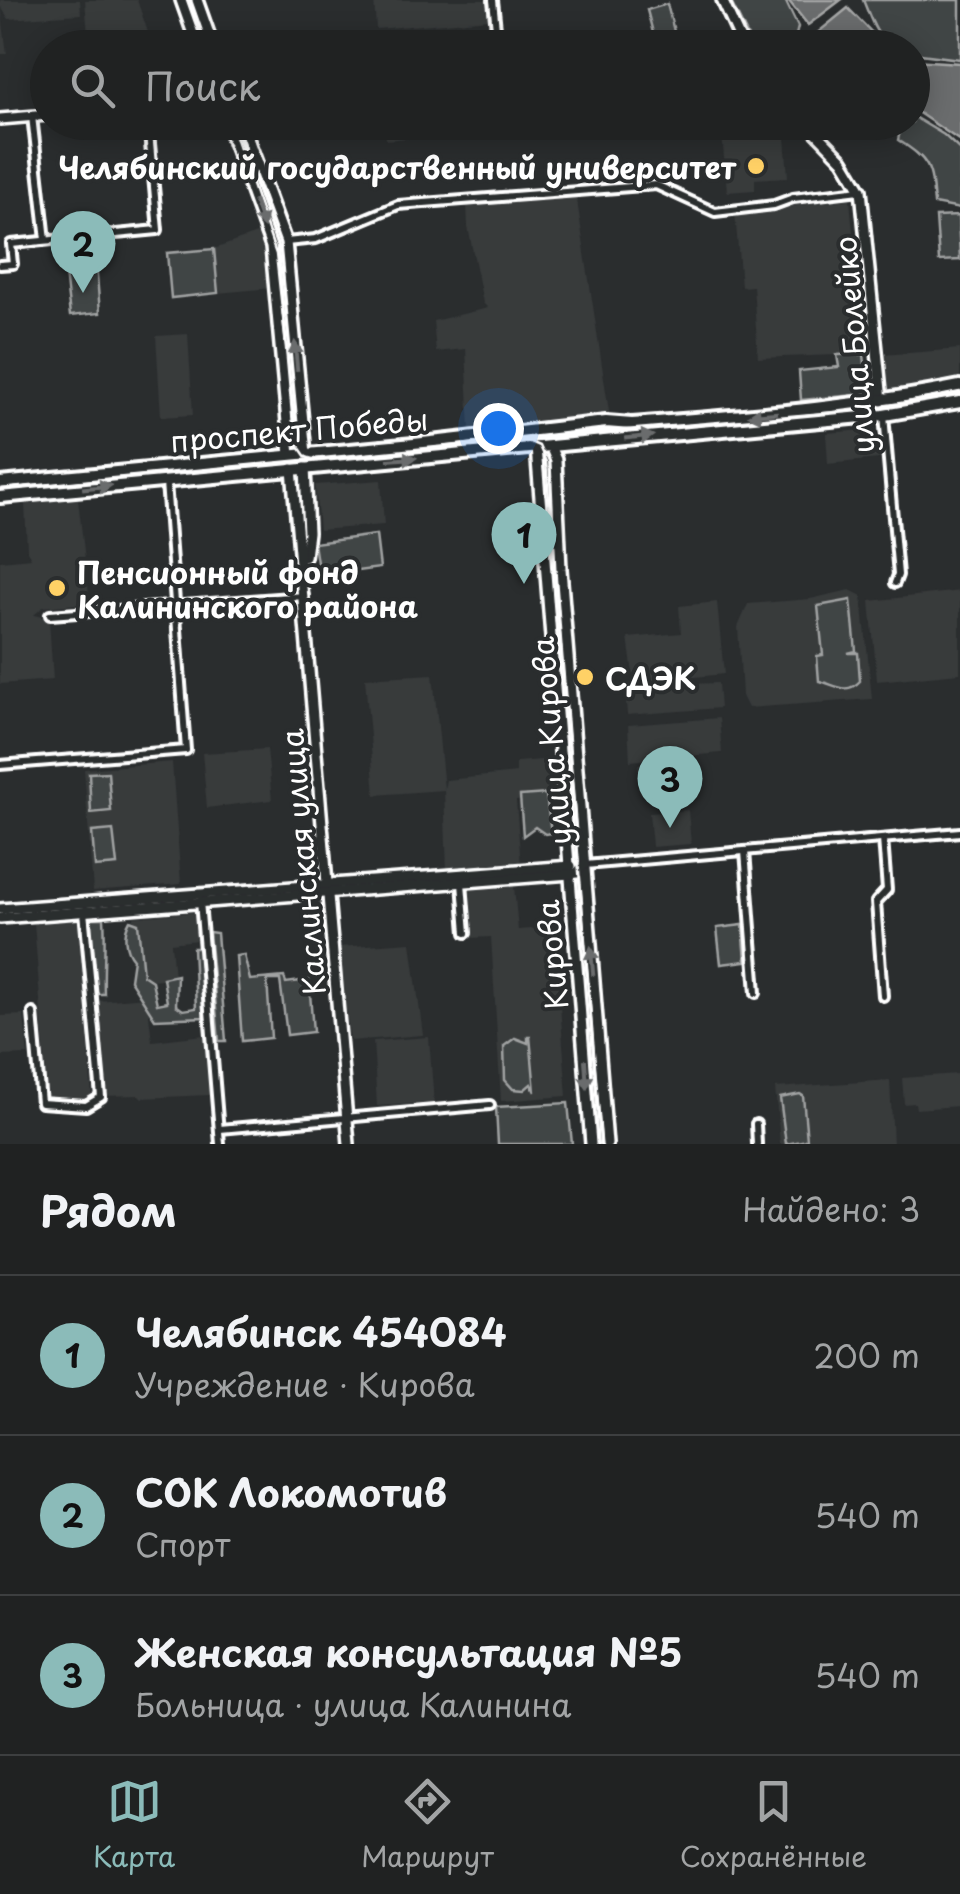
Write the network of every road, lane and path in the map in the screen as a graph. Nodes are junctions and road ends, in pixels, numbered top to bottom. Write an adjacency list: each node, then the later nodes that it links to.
1 (181, 0): 5 (main road)
2 (197, 0): 6 (main road)
3 (493, 0): 7 (street)
4 (722, 0): 8 (main road)
5 (192, 30)
6 (208, 30)
7 (496, 30)
8 (736, 30)
9 (30, 116): 10 (main road)
10 (0, 119)
11 (35, 140): 17 (street)
12 (150, 140): 17 (street)
13 (232, 140): 28 (main road, Каслинская улица, one-way to 28)
14 (249, 140): 18 (main road, Каслинская улица)
15 (823, 140): 16 (main road, улица Болейко)
16 (862, 190): 18 (street); 21 (main road, улица Болейко)
17 (46, 240): 19 (street)
18 (286, 242): 27 (main road, Каслинская улица, one-way to 18)
19 (0, 265)
20 (960, 386): 21 (main road, проспект Победы)
21 (882, 401): 23 (main road, улица Болейко); 24 (main road, проспект Победы, one-way to 24)
22 (960, 402): 23 (main road, проспект Победы)
23 (884, 415): 25 (main road, проспект Победы, one-way to 23); 35 (street, улица Болейко)
24 (542, 430): 25 (main road, улица Кирова); 26 (main road); 27 (main road, проспект Победы)
25 (550, 446): 26 (main road, проспект Победы); 43 (main road, улица Кирова)
26 (536, 447): 29 (main road, проспект Победы, one-way to 26); 44 (main road, Кирова)
27 (306, 454): 28 (main road, проспект Победы); 29 (main road, Каслинская улица)
28 (290, 455): 30 (main road, Каслинская улица); 32 (main road, проспект Победы)
29 (305, 468): 30 (main road, проспект Победы); 34 (main road, Каслинская улица)
30 (292, 469): 31 (main road, проспект Победы); 34 (main road, Каслинская улица)
31 (166, 481): 33 (main road, проспект Победы, one-way to 31); 37 (street)
32 (0, 483)
33 (0, 497)
34 (303, 575): 36 (main road, Каслинская улица)
35 (895, 583)
36 (304, 596): 37 (street); 46 (main road, Каслинская улица)
37 (174, 606): 38 (street); 39 (street)
38 (50, 615)
39 (0, 766)
40 (960, 832): 41 (street)
41 (883, 840): 42 (street); 53 (street)
42 (745, 851): 43 (street); 52 (street)
43 (584, 865): 44 (main road); 62 (main road, улица Кирова, one-way to 43)
44 (570, 870): 45 (main road); 46 (main road); 61 (main road, Кирова, one-way to 61)
45 (462, 883): 46 (main road); 51 (street)
46 (329, 888): 47 (main road); 56 (main road, Каслинская улица)
47 (200, 898): 48 (main road); 49 (main road); 58 (street)
48 (0, 908)
49 (84, 912): 50 (main road); 54 (street)
50 (0, 918)
51 (466, 933)
52 (756, 993)
53 (884, 996)
54 (33, 1013)
55 (490, 1105): 56 (street)
56 (347, 1118): 58 (street); 60 (main road, Каслинская улица)
57 (756, 1124): 63 (street)
58 (220, 1129): 59 (street)
59 (220, 1144)
60 (349, 1144)
61 (591, 1144)
62 (608, 1144)
63 (758, 1144)

